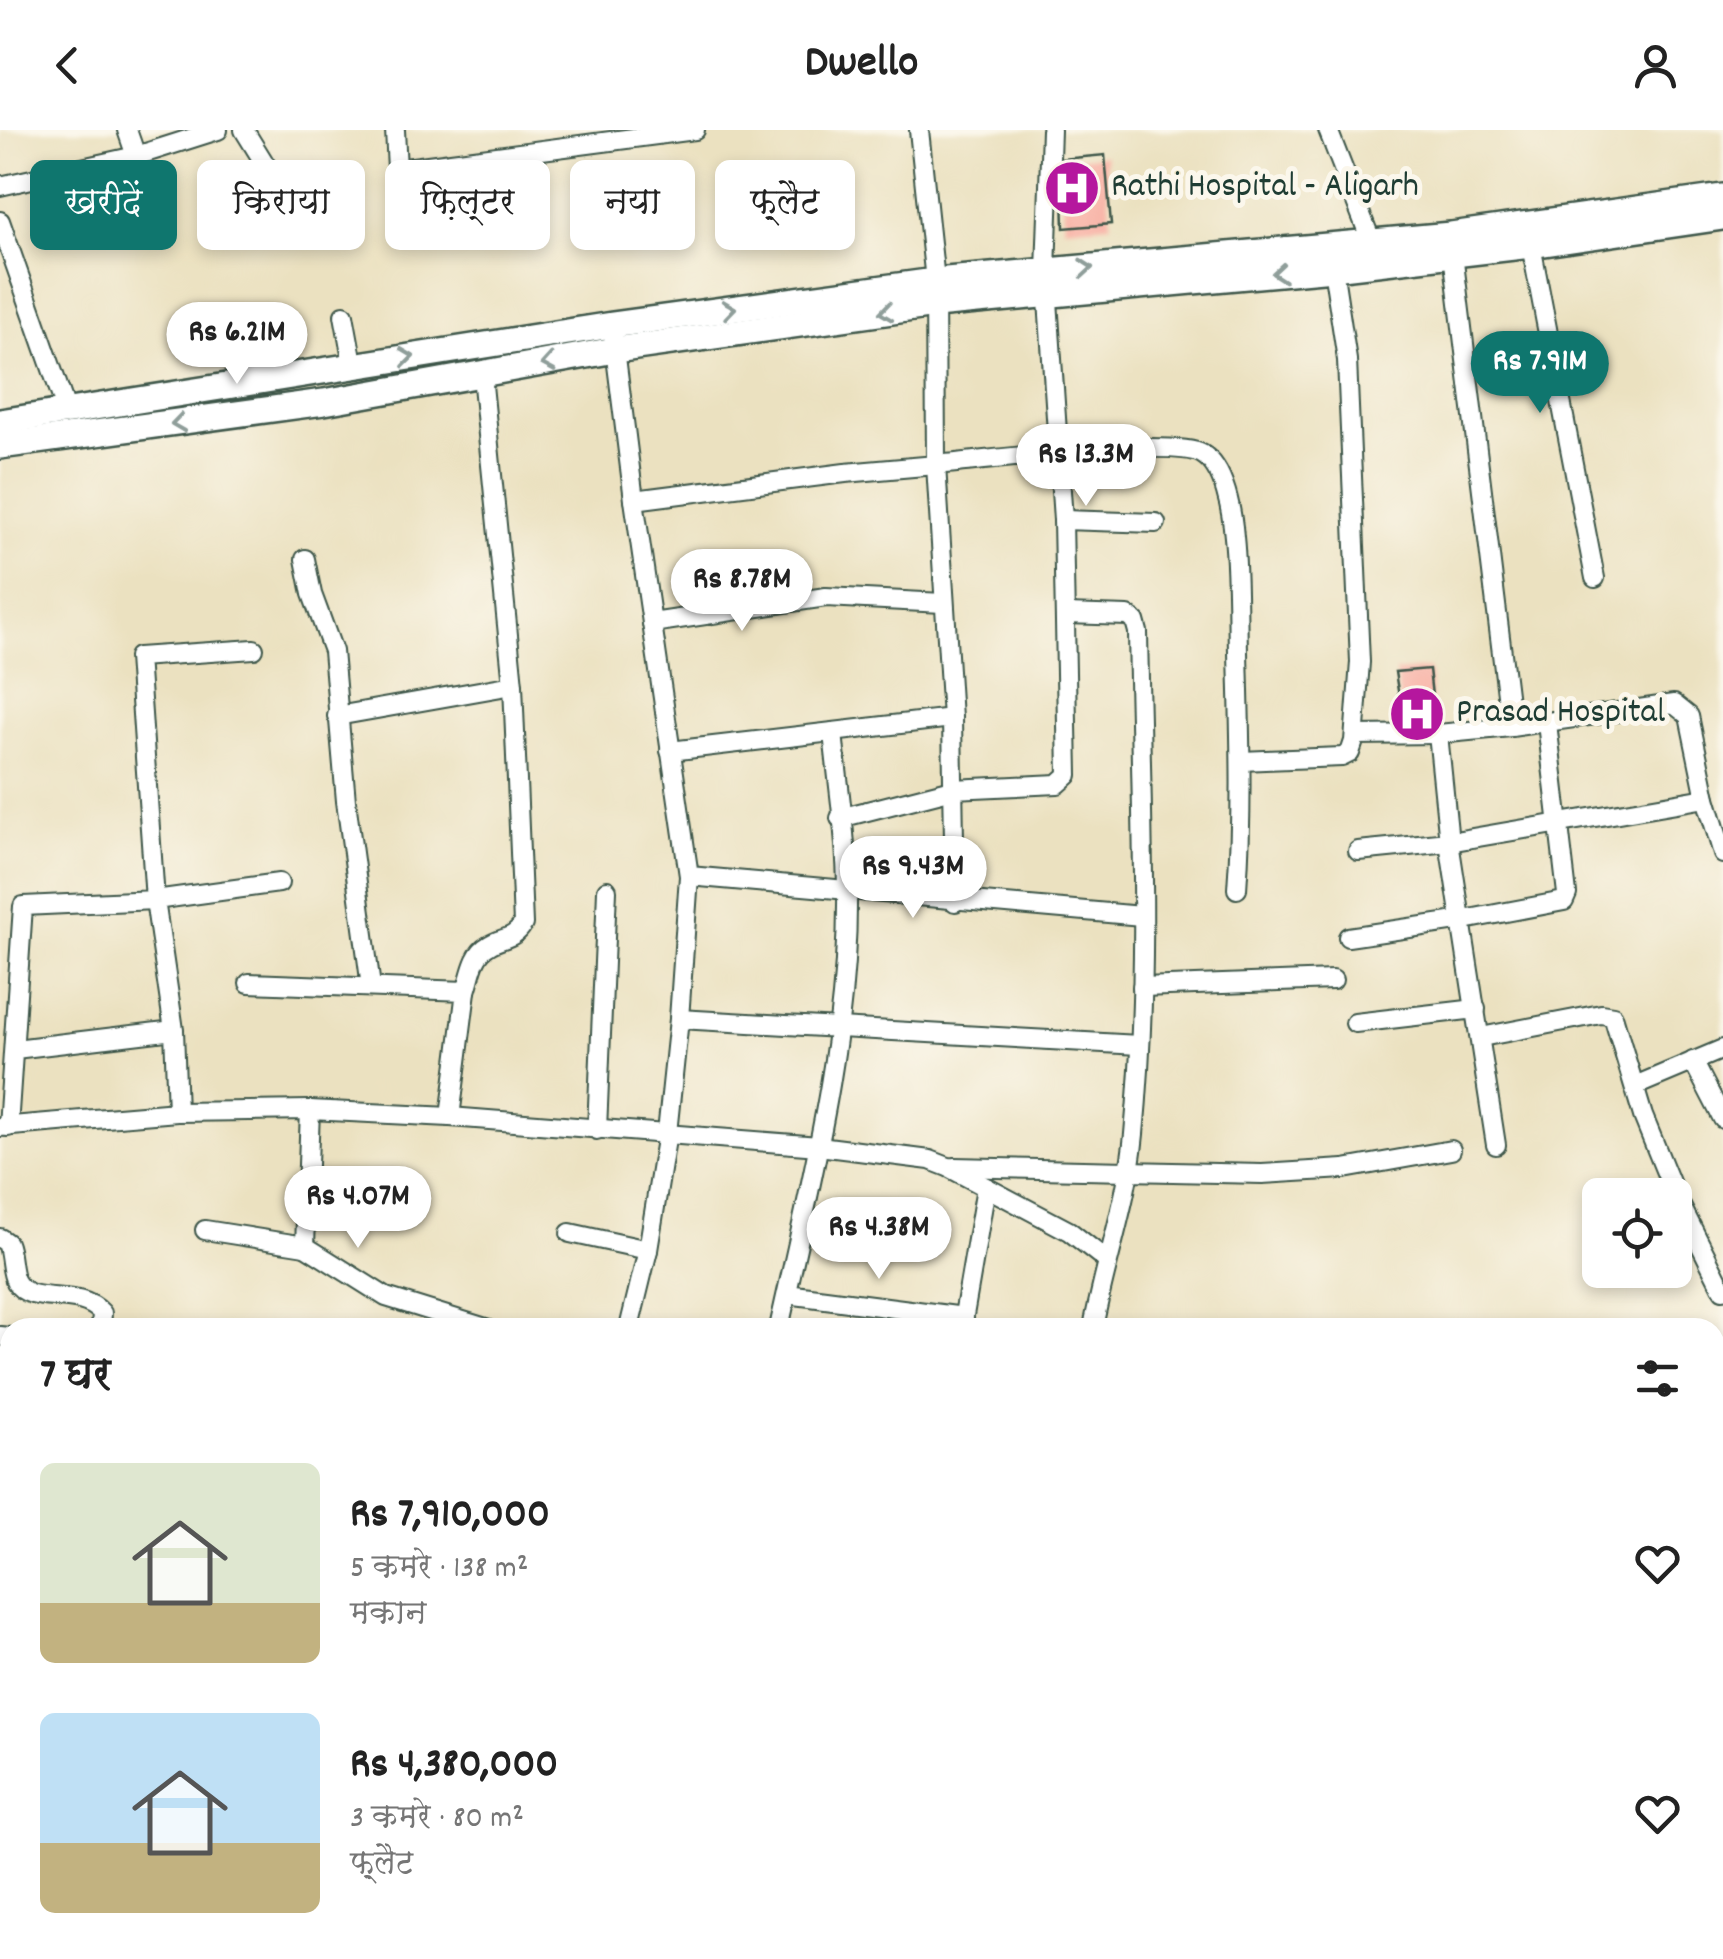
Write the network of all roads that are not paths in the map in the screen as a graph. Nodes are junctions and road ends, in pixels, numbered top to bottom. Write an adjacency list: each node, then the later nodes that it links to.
1 (127, 130): 9 (street)
2 (218, 130): 9 (street)
3 (244, 130): 10 (street)
4 (395, 130): 5 (street)
5 (694, 130)
6 (918, 130): 20 (street)
7 (1051, 130): 19 (street)
8 (1328, 130): 15 (street)
9 (136, 156): 11 (street)
10 (262, 160)
11 (0, 186)
12 (1723, 197): 15 (street)
13 (1723, 217): 16 (street)
14 (0, 220): 25 (street)
15 (1372, 243): 19 (street, one-way to 15)
16 (1530, 245): 17 (street); 34 (street)
17 (1452, 254): 18 (street); 43 (street)
18 (1333, 268): 19 (street, one-way to 19); 46 (street)
19 (1047, 283): 20 (street); 28 (street)
20 (935, 293): 22 (street); 29 (street)
21 (344, 315): 23 (street)
22 (614, 338): 23 (street, one-way to 22); 24 (street, one-way to 24); 30 (street)
23 (353, 364): 25 (street)
24 (482, 374): 27 (street, one-way to 27); 39 (street)
25 (67, 412): 26 (street)
26 (0, 422)
27 (0, 446)
28 (1059, 454): 29 (street); 31 (street); 48 (street)
29 (936, 465): 30 (street); 35 (street)
30 (634, 500): 37 (street)
31 (1063, 520): 32 (street); 36 (street)
32 (1156, 524)
33 (305, 559): 40 (street)
34 (1595, 578)
35 (943, 603): 37 (street); 41 (street)
36 (1066, 614): 49 (street); 63 (street)
37 (652, 623): 47 (street)
38 (254, 649): 61 (street)
39 (513, 686): 40 (street); 70 (street)
40 (337, 716): 68 (street)
41 (952, 718): 44 (street); 49 (street)
42 (1547, 722): 43 (street); 50 (street); 52 (street)
43 (1511, 727): 45 (street)
44 (833, 732): 47 (street); 51 (street)
45 (1438, 734): 46 (street); 53 (street)
46 (1355, 736): 48 (street)
47 (670, 751): 56 (street)
48 (1241, 761): 58 (street)
49 (953, 789): 51 (street); 62 (street)
50 (1706, 798): 52 (street); 55 (street)
51 (840, 818): 60 (street)
52 (1560, 823): 53 (street); 64 (street)
53 (1449, 842): 54 (street); 64 (street)
54 (1358, 851)
55 (1723, 854)
56 (689, 876): 60 (street); 72 (street)
57 (279, 882): 61 (street)
58 (1236, 889)
59 (607, 890): 87 (street)
60 (847, 891): 62 (street); 74 (street)
61 (156, 900): 75 (street); 78 (street)
62 (955, 902): 63 (street)
63 (1142, 916): 69 (street)
64 (1464, 920): 65 (street); 71 (street)
65 (1348, 937)
66 (1333, 980): 69 (street)
67 (248, 982): 68 (street)
68 (371, 987): 70 (street)
69 (1142, 987): 77 (street)
70 (466, 991): 84 (street)
71 (1476, 1009): 73 (street); 76 (street)
72 (679, 1020): 74 (street); 88 (street)
73 (1355, 1024)
74 (838, 1029): 77 (street); 90 (street)
75 (174, 1030): 78 (street); 83 (street)
76 (1481, 1037): 81 (street); 89 (street)
77 (1139, 1045): 93 (street)
78 (15, 1049): 86 (street)
79 (1723, 1049): 80 (street)
80 (1693, 1062): 81 (street); 85 (street)
81 (1635, 1086): 101 (street)
82 (310, 1110): 83 (street); 84 (street); 98 (street)
83 (177, 1112): 86 (street)
84 (450, 1117): 87 (street)
85 (1723, 1118)
86 (4, 1127)
87 (597, 1130): 88 (street)
88 (667, 1133): 90 (street); 99 (street)
89 (1496, 1145)
90 (819, 1146): 92 (street); 102 (street)
91 (1451, 1150): 93 (street)
92 (948, 1167): 93 (street); 94 (street)
93 (1130, 1172): 100 (street)
94 (986, 1187): 100 (street); 108 (street)
95 (205, 1230): 98 (street)
96 (570, 1233): 99 (street)
97 (0, 1238): 103 (street)
98 (305, 1246): 104 (street)
99 (648, 1250): 105 (street)
100 (1106, 1260): 109 (street)
101 (1723, 1290)
102 (788, 1294): 106 (street); 107 (street)
103 (102, 1318)
104 (454, 1318)
105 (631, 1318)
106 (782, 1318)
107 (938, 1318)
108 (964, 1318)
109 (1095, 1318)

